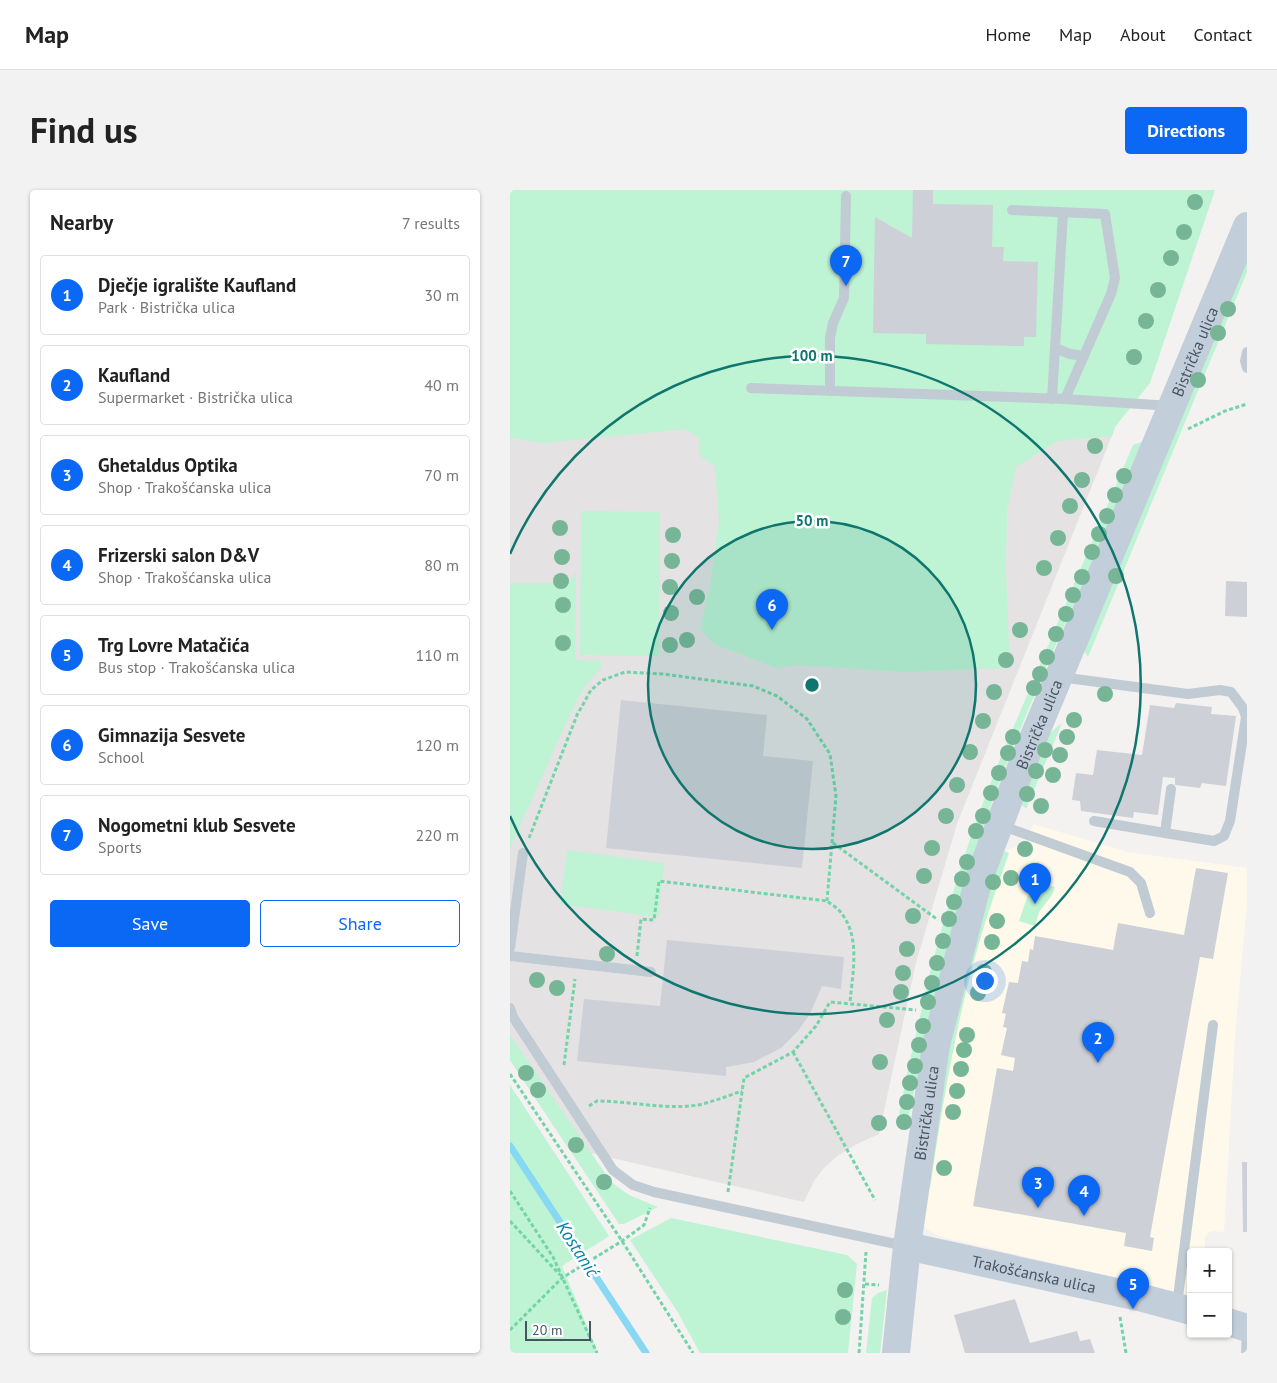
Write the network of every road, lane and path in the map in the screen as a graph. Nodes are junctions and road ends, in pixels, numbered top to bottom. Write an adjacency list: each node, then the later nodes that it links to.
1 (846, 196): 10 (lane)
2 (1012, 210): 3 (lane)
3 (1063, 213): 5 (lane); 7 (lane)
4 (1247, 226): 14 (main road, Bistrička ulica)
5 (1055, 348): 7 (lane); 11 (lane)
6 (1247, 352): 8 (lane)
7 (1084, 356): 12 (lane)
8 (1247, 368)
9 (751, 388): 10 (lane)
10 (830, 391): 11 (lane)
11 (1052, 399): 12 (lane)
12 (1065, 399): 14 (lane)
13 (1247, 404): 15 (path)
14 (1172, 406): 16 (main road, Bistrička ulica)
15 (1186, 430)
16 (1059, 677): 19 (main road, Bistrička ulica); 20 (lane)
17 (1171, 789): 20 (lane)
18 (1094, 822): 20 (lane)
19 (1000, 826): 24 (lane); 46 (main road, Bistrička ulica)
20 (1165, 833)
21 (833, 843): 22 (path); 23 (path); 25 (path)
22 (523, 853): 26 (lane)
23 (828, 901): 29 (path); 31 (path)
24 (1150, 913)
25 (938, 920)
26 (510, 948)
27 (510, 956): 28 (lane)
28 (577, 964): 29 (lane); 36 (path)
29 (635, 971): 30 (lane)
30 (651, 972)
31 (850, 1004): 33 (path); 35 (path)
32 (510, 1008): 41 (lane)
33 (916, 1010)
34 (1213, 1025): 49 (lane)
35 (793, 1052): 38 (path); 43 (path)
36 (564, 1067)
37 (510, 1074): 45 (path)
38 (742, 1091): 39 (path); 42 (path)
39 (589, 1106)
40 (510, 1191): 48 (path)
41 (654, 1192): 45 (path); 46 (lane)
42 (728, 1192)
43 (875, 1200)
44 (510, 1221): 48 (path)
45 (622, 1241): 48 (path); 55 (path)
46 (907, 1246): 49 (main road, Trakošćanska ulica); 57 (main road, Bistrička ulica)
47 (866, 1252): 56 (path)
48 (562, 1278): 53 (path); 54 (path)
49 (1184, 1308)
50 (1118, 1310): 58 (path)
51 (1232, 1323): 52 (main road)
52 (1247, 1329): 59 (lane)
53 (510, 1330)
54 (597, 1353)
55 (693, 1353)
56 (859, 1353)
57 (896, 1353)
58 (1126, 1353)
59 (1246, 1353)

